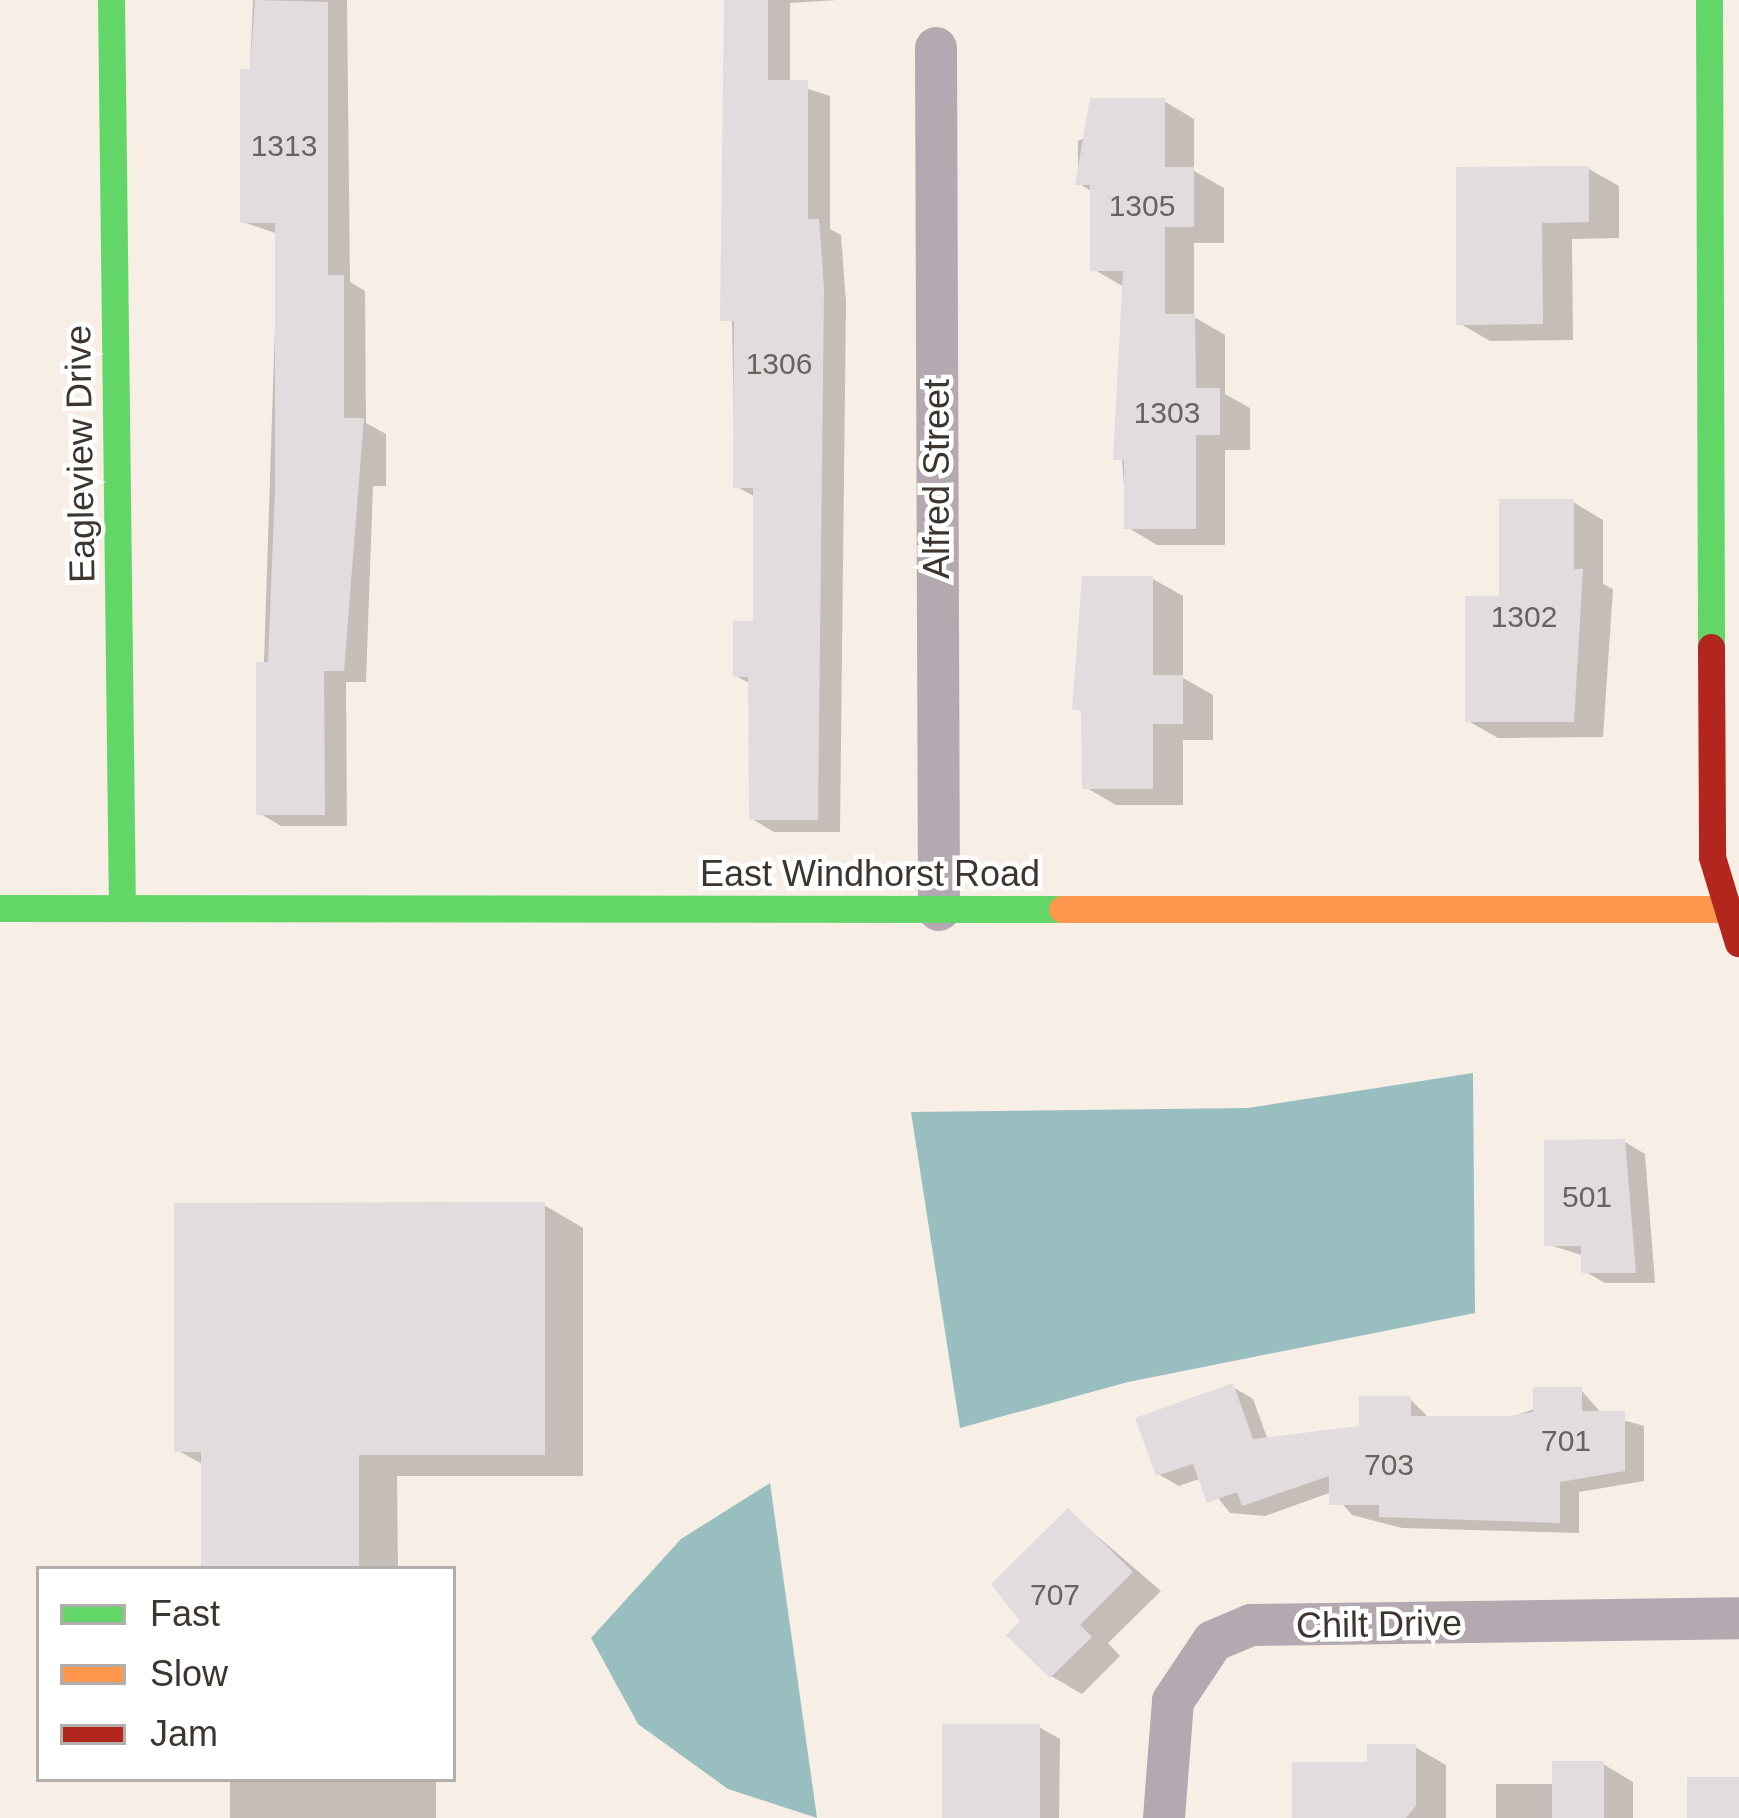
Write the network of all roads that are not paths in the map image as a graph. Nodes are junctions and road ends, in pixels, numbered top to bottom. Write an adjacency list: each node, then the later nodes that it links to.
1 (111, 0): 5 (street, Eagleview Drive)
2 (1709, 0): 7 (street)
3 (936, 48): 6 (street, Alfred Street)
4 (0, 908): 5 (street, East Windhorst Road)
5 (122, 908): 6 (street, East Windhorst Road)
6 (939, 910): 7 (street, East Windhorst Road)
7 (1737, 910): 8 (street)
8 (1739, 950)
9 (1739, 1618): 10 (street, Chilt Drive)
10 (1164, 1818)

